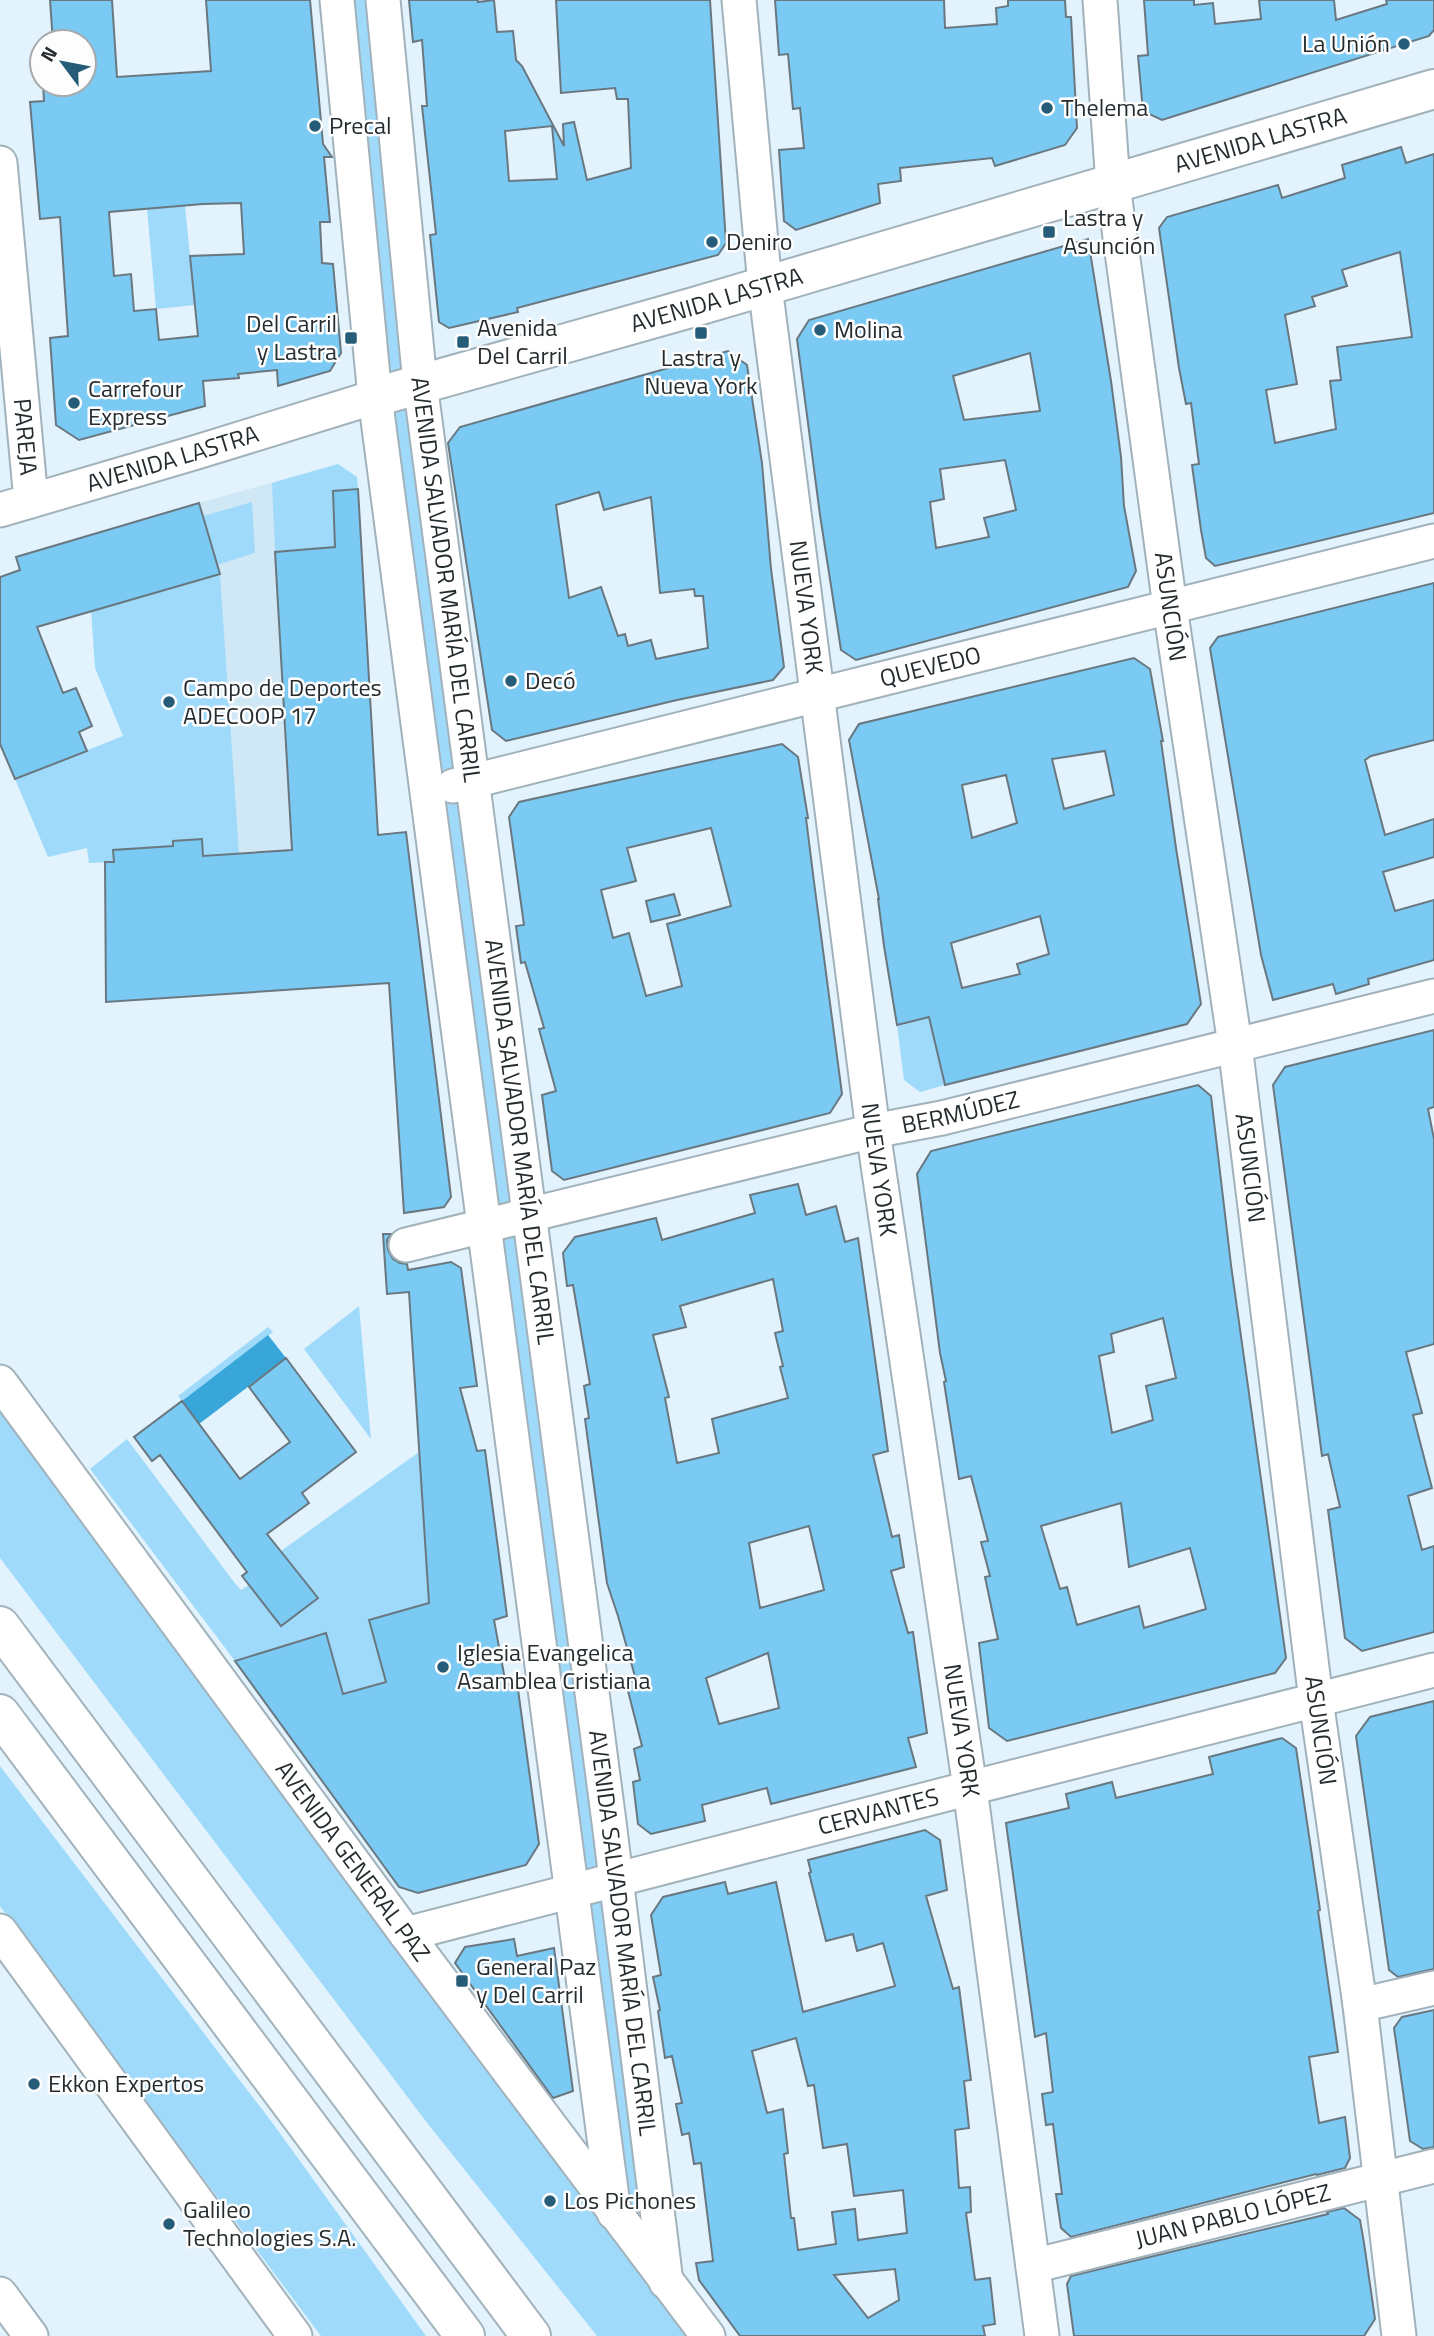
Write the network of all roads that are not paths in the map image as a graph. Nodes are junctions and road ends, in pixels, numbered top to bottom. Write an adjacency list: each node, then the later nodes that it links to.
1 (337, 0): 10 (street, AVENIDA SALVADOR MARÍA DEL CARRIL)
2 (383, 0): 9 (street, AVENIDA SALVADOR MARÍA DEL CARRIL)
3 (739, 0): 8 (street, NUEVA YORK)
4 (1100, 0): 7 (street, ASUNCIÓN)
5 (1434, 89): 7 (main road, AVENIDA LASTRA)
6 (0, 163): 11 (street, PAREJA)
7 (1113, 185): 8 (main road, AVENIDA LASTRA); 13 (street, ASUNCIÓN)
8 (765, 286): 9 (main road, AVENIDA LASTRA); 14 (street, NUEVA YORK)
9 (421, 383): 10 (main road, AVENIDA LASTRA); 15 (street, AVENIDA SALVADOR MARÍA DEL CARRIL)
10 (375, 397): 11 (street, AVENIDA LASTRA); 16 (street, AVENIDA SALVADOR MARÍA DEL CARRIL)
11 (16, 506)
12 (1434, 541): 13 (street, QUEVEDO)
13 (1170, 607): 14 (street, QUEVEDO); 18 (street, ASUNCIÓN)
14 (819, 695): 15 (street, QUEVEDO); 19 (street, NUEVA YORK)
15 (473, 781): 16 (street, QUEVEDO); 20 (street, AVENIDA SALVADOR MARÍA DEL CARRIL)
16 (427, 792): 21 (street, AVENIDA SALVADOR MARÍA DEL CARRIL)
17 (1434, 996): 18 (street, BERMÚDEZ)
18 (1235, 1045): 19 (street, BERMÚDEZ); 26 (street, ASUNCIÓN)
19 (873, 1131): 20 (street, BERMÚDEZ); 28 (street, NUEVA YORK)
20 (530, 1217): 21 (street, BERMÚDEZ); 29 (street, AVENIDA SALVADOR MARÍA DEL CARRIL)
21 (484, 1227): 22 (street, BERMÚDEZ); 30 (street, AVENIDA SALVADOR MARÍA DEL CARRIL)
22 (406, 1245)
23 (0, 1382): 32 (street, AVENIDA GENERAL PAZ)
24 (0, 1626): 39 (main road)
25 (1434, 1670): 26 (street, CERVANTES)
26 (1316, 1700): 28 (street, CERVANTES); 34 (street, ASUNCIÓN)
27 (0, 1714): 42 (main road)
28 (970, 1788): 29 (street, CERVANTES); 38 (street, NUEVA YORK)
29 (617, 1879): 30 (street, CERVANTES); 40 (street, AVENIDA SALVADOR MARÍA DEL CARRIL)
30 (572, 1891): 32 (street, CERVANTES); 37 (street, AVENIDA SALVADOR MARÍA DEL CARRIL)
31 (0, 1931): 44 (street)
32 (406, 1934): 37 (street, AVENIDA GENERAL PAZ)
33 (1434, 1988): 34 (street)
34 (1360, 2005): 36 (street, ASUNCIÓN)
35 (1434, 2166): 36 (street, JUAN PABLO LÓPEZ)
36 (1381, 2179): 38 (street, JUAN PABLO LÓPEZ); 49 (street, ASUNCIÓN)
37 (614, 2213): 40 (street, AVENIDA GENERAL PAZ)
38 (1033, 2266): 48 (street, NUEVA YORK)
39 (485, 2274): 45 (main road); 46 (main road)
40 (666, 2282): 47 (street, AVENIDA GENERAL PAZ)
41 (0, 2294): 43 (street)
42 (456, 2327)
43 (31, 2336)
44 (295, 2336)
45 (531, 2336)
46 (544, 2336)
47 (708, 2336)
48 (1042, 2336)
49 (1399, 2336)

